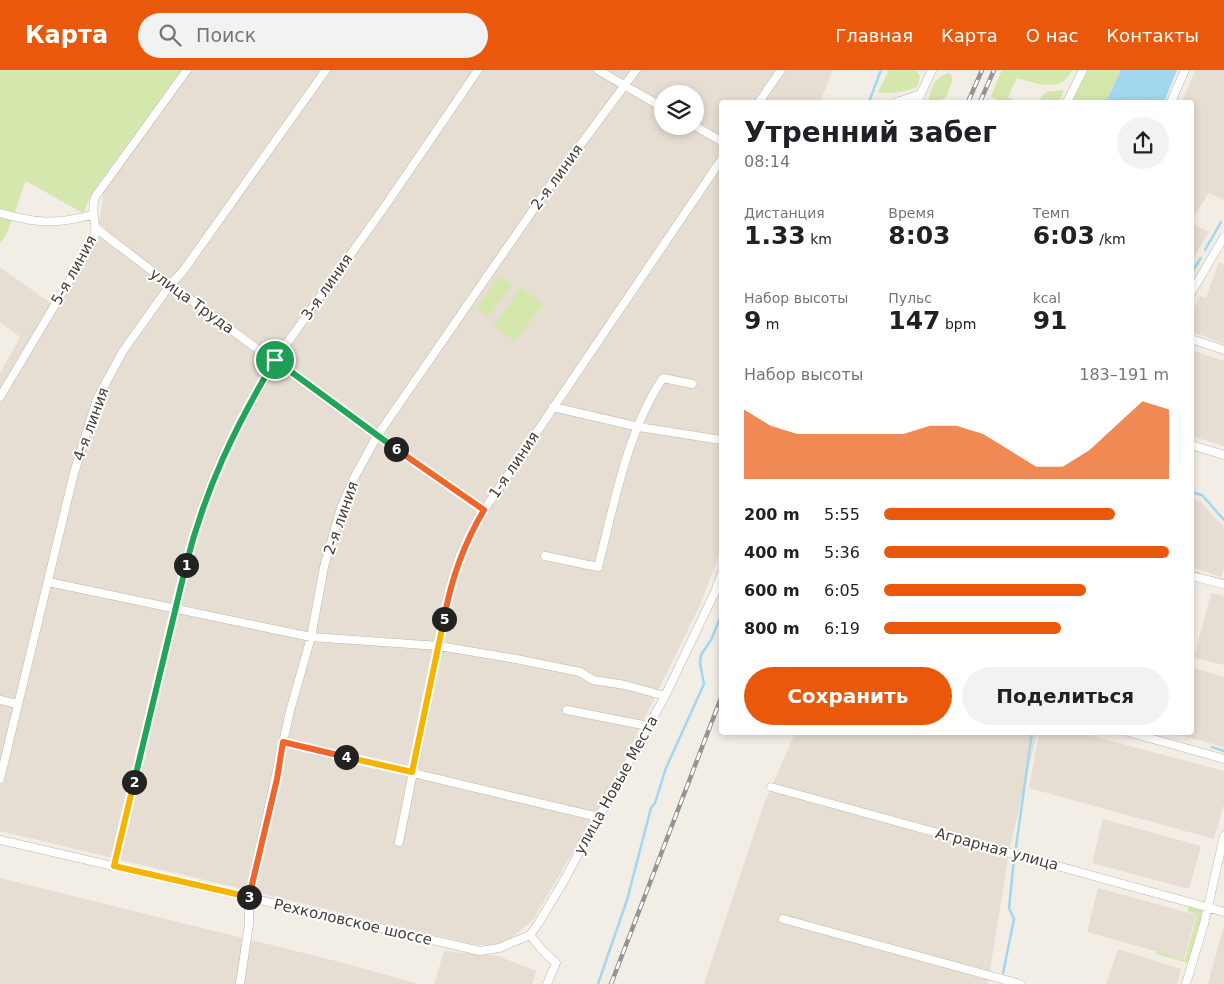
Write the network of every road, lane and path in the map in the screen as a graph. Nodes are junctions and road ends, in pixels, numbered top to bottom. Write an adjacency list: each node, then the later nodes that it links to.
1 (187, 70): 22 (street, 5-я линия)
2 (326, 70): 26 (street, 4-я линия)
3 (478, 70): 30 (street, 3-я линия)
4 (598, 70): 10 (street)
5 (636, 70): 10 (street, 2-я линия)
6 (781, 70): 12 (street)
7 (932, 70): 11 (street)
8 (1083, 70): 15 (street)
9 (1184, 70): 16 (street)
10 (624, 85): 17 (street); 35 (street, 2-я линия)
11 (921, 94): 13 (street); 14 (street)
12 (761, 100)
13 (903, 100)
14 (918, 100)
15 (1068, 100)
16 (1173, 100)
17 (654, 102)
18 (704, 131): 19 (street)
19 (719, 140)
20 (719, 163): 33 (street, 1-я линия)
21 (0, 213): 22 (street)
22 (92, 215): 23 (street, 5-я линия)
23 (97, 229): 26 (street, улица Труда); 32 (street, 5-я линия)
24 (1224, 237): 25 (street)
25 (1220, 251): 27 (street)
26 (170, 285): 30 (street, улица Труда); 43 (street, 4-я линия)
27 (1194, 288)
28 (1194, 340): 29 (street)
29 (1224, 350)
30 (275, 360): 35 (street, улица Труда); 45 (street, 3-я линия)
31 (692, 384): 34 (street)
32 (0, 398)
33 (553, 407): 34 (street); 39 (street, 1-я линия)
34 (638, 427): 36 (street); 40 (street)
35 (377, 436): 39 (street, улица Труда); 46 (street, 2-я линия)
36 (719, 440)
37 (1194, 446): 38 (street)
38 (1224, 455)
39 (484, 510): 47 (street, 1-я линия)
40 (545, 556)
41 (1194, 577): 44 (street)
42 (719, 581): 48 (street, улица Новые Места)
43 (48, 582): 45 (street); 50 (street, 4-я линия)
44 (1224, 584)
45 (175, 610): 46 (street); 63 (street, 3-я линия)
46 (311, 637): 47 (street); 54 (street, 2-я линия)
47 (439, 646): 48 (street); 56 (street, 1-я линия)
48 (666, 696): 52 (street, улица Новые Места)
49 (0, 700): 50 (street)
50 (17, 704): 57 (street, 4-я линия)
51 (567, 710): 52 (street)
52 (648, 726): 59 (street, улица Новые Места)
53 (1139, 735): 55 (street)
54 (283, 742): 56 (street); 64 (street, 2-я линия)
55 (1224, 758)
56 (412, 772): 59 (street); 62 (street, 1-я линия)
57 (0, 779)
58 (771, 787): 65 (street, Аграрная улица)
59 (598, 817): 68 (street, улица Новые Места)
60 (1224, 836): 65 (street)
61 (0, 840): 63 (street, Рехколовское шоссе)
62 (399, 842)
63 (114, 866): 64 (street, Рехколовское шоссе)
64 (249, 897): 68 (street, Рехколовское шоссе); 69 (street, 2-я линия)
65 (1208, 907): 66 (street, Аграрная улица); 72 (street)
66 (1224, 912)
67 (783, 919): 71 (street)
68 (530, 935): 70 (street)
69 (240, 984)
70 (547, 984)
71 (1020, 984)
72 (1186, 984)

